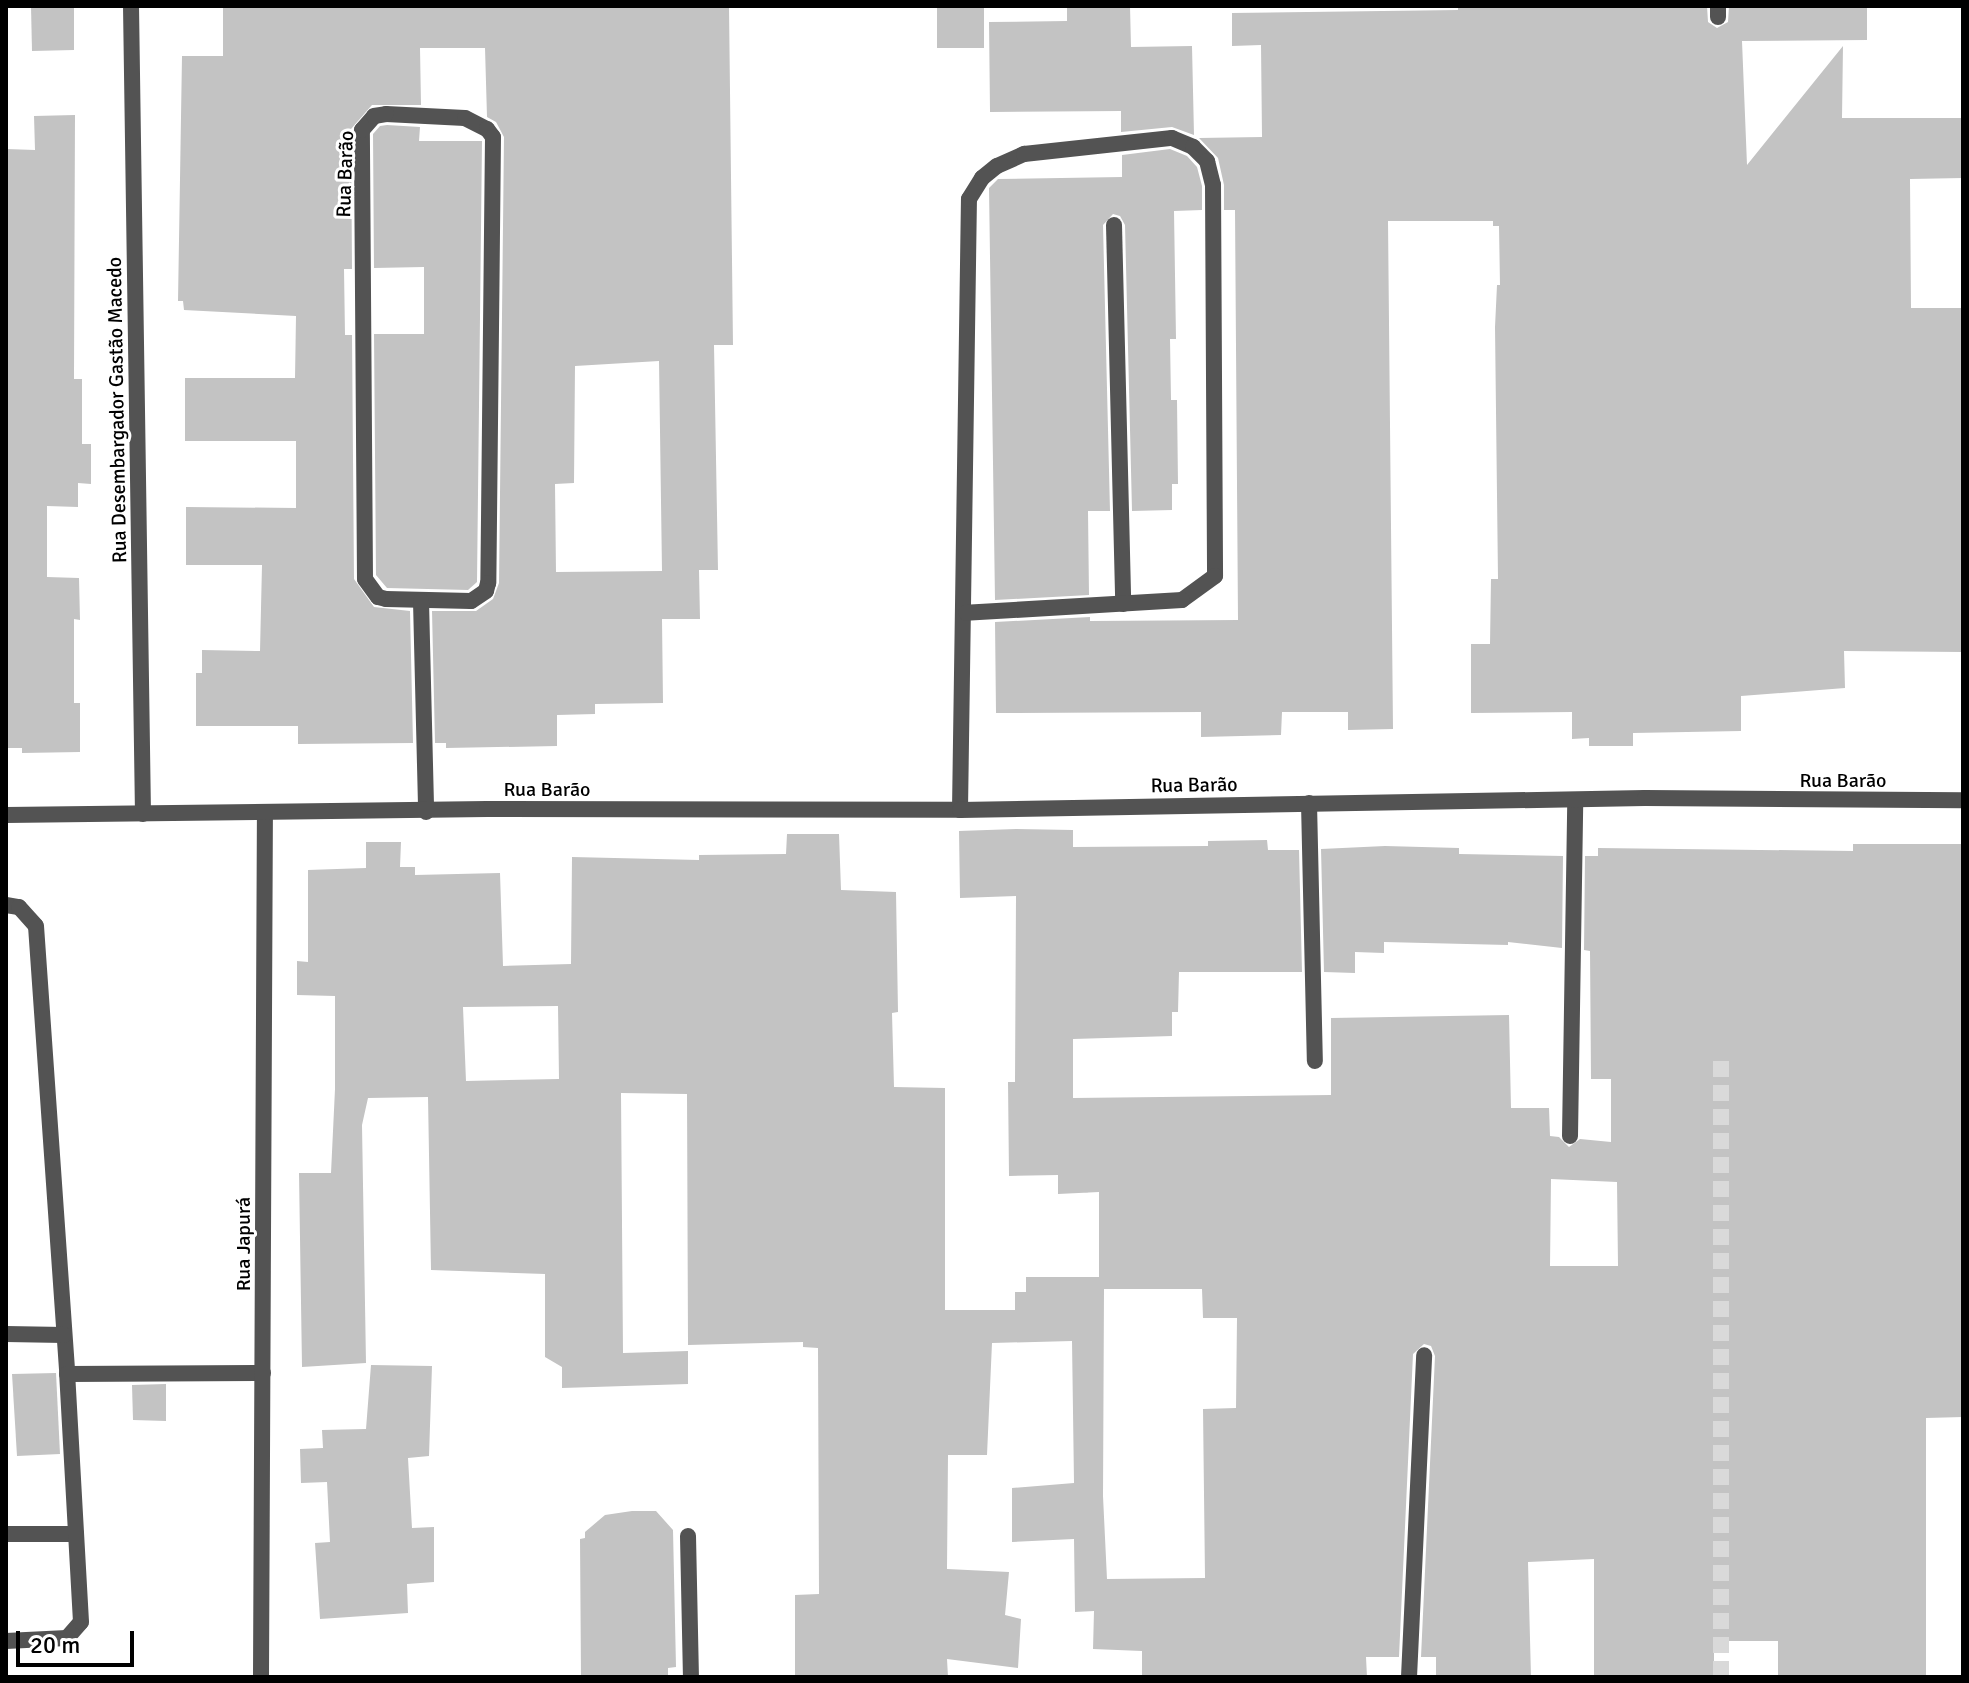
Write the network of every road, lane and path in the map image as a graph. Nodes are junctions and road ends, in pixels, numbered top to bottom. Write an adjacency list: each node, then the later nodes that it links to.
1 (131, 6): 12 (street, Rua Desembargador Gastão Macedo)
2 (1114, 225): 4 (street)
3 (421, 601): 3 (street, Rua Barão); 11 (street)
4 (1123, 604): 5 (street); 5 (street)
5 (966, 613): 9 (street)
6 (1575, 800): 7 (street, Rua Barão); 8 (street, Rua Barão); 16 (street)
7 (1963, 800)
8 (1309, 803): 9 (street, Rua Barão); 15 (street)
9 (960, 810): 11 (street, Rua Barão)
10 (265, 812): 11 (street, Rua Barão); 12 (street, Rua Barão); 20 (street, Rua Japurá)
11 (426, 812)
12 (143, 814): 13 (street, Rua Barão)
13 (6, 815)
14 (6, 905): 18 (street)
15 (1315, 1061)
16 (1570, 1136)
17 (6, 1334): 18 (street)
18 (64, 1335): 21 (street)
19 (1424, 1355): 28 (street)
20 (263, 1373): 21 (street); 26 (street, Rua Japurá)
21 (67, 1374): 23 (street)
22 (6, 1534): 23 (street)
23 (76, 1534): 25 (street)
24 (688, 1536): 27 (street)
25 (6, 1641)
26 (261, 1677)
27 (691, 1677)
28 (1409, 1677)

